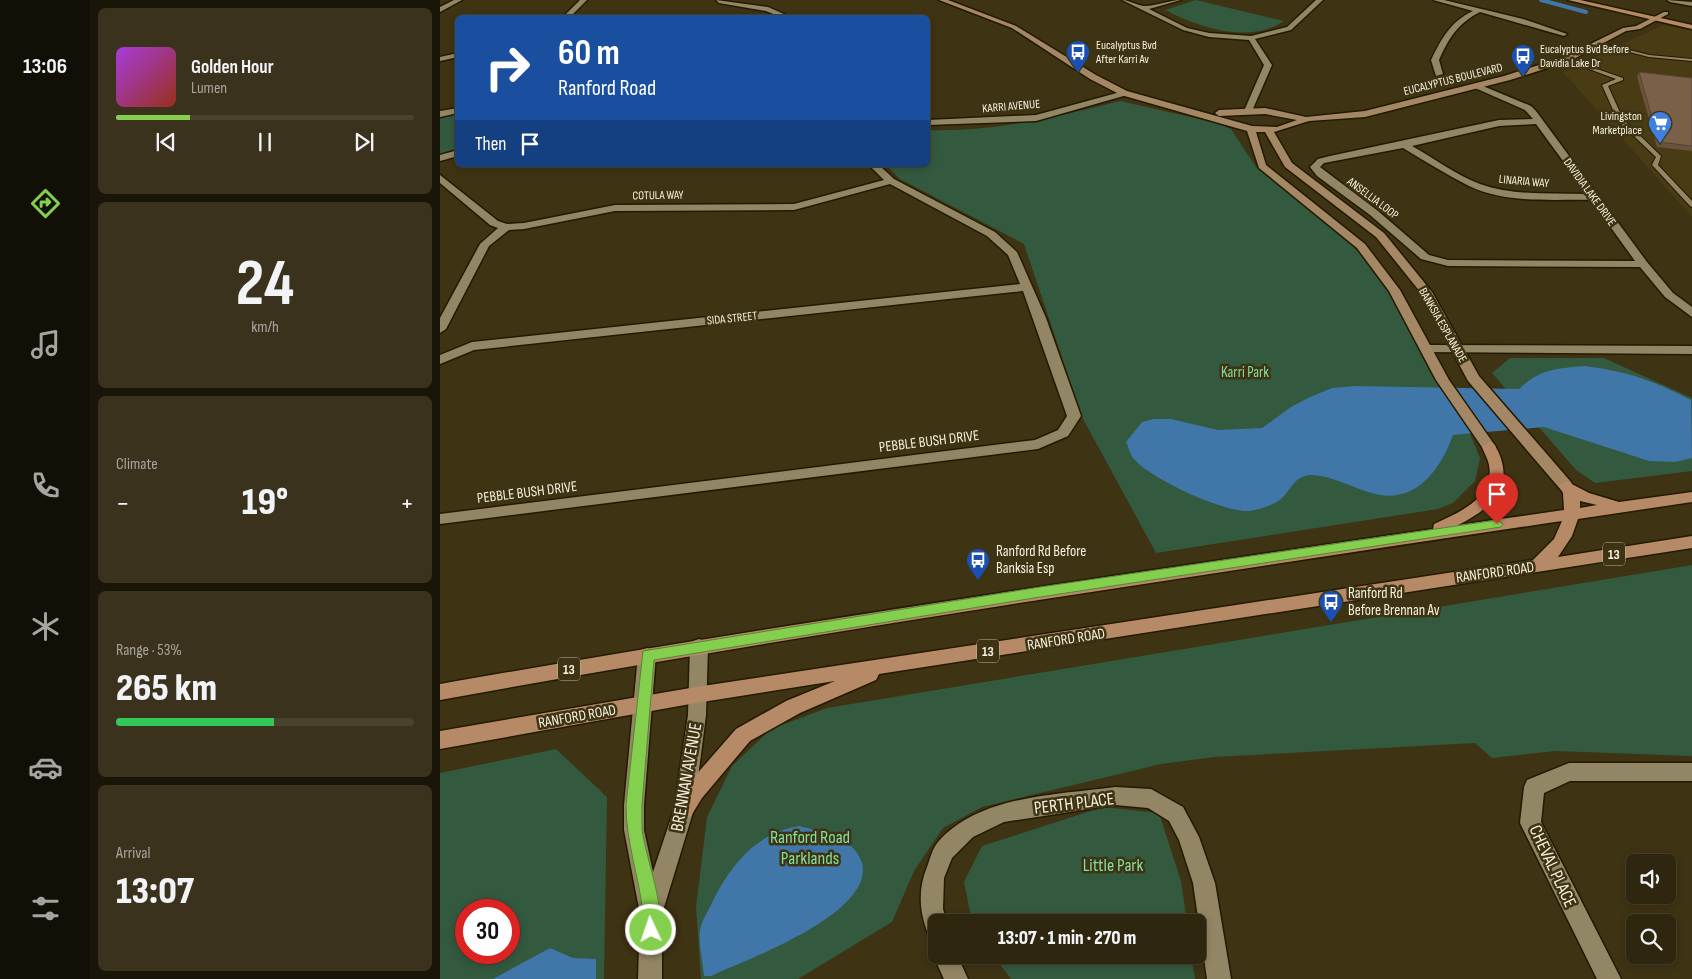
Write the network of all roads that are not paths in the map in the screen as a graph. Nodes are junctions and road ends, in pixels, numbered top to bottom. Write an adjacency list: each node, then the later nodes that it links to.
1 (460, 0): 14 (street)
2 (584, 0): 18 (street)
3 (942, 0): 41 (street, EUCALYPTUS BOULEVARD)
4 (1125, 0): 13 (street)
5 (1178, 0): 13 (street)
6 (1320, 0): 27 (street)
7 (1436, 0): 15 (street)
8 (1571, 0): 21 (main road)
9 (1606, 0): 16 (main road)
10 (1670, 0): 12 (street)
11 (720, 1): 19 (street)
12 (1692, 4)
13 (1145, 8): 27 (street)
14 (440, 10)
15 (1480, 10): 26 (street); 38 (street)
16 (1655, 10): 17 (main road); 21 (street, EUCALYPTUS BOULEVARD)
17 (1666, 13): 20 (main road); 22 (street, EUCALYPTUS BOULEVARD)
18 (568, 15)
19 (783, 15)
20 (1676, 15)
21 (1643, 16): 22 (main road); 25 (street, EUCALYPTUS BOULEVARD)
22 (1654, 18): 23 (street, EUCALYPTUS BOULEVARD); 24 (main road)
23 (1644, 25): 24 (main road); 25 (street, EUCALYPTUS BOULEVARD)
24 (1692, 27)
25 (1625, 29): 28 (street, EUCALYPTUS BOULEVARD)
26 (1564, 34)
27 (1251, 38): 40 (street)
28 (1600, 43): 30 (lane); 32 (street, EUCALYPTUS BOULEVARD)
29 (1648, 51): 30 (lane)
30 (1641, 54): 34 (lane)
31 (455, 56): 33 (street)
32 (1567, 58): 37 (lane); 39 (street, EUCALYPTUS BOULEVARD)
33 (440, 59)
34 (1690, 60): 36 (lane)
35 (1605, 68): 37 (lane)
36 (1691, 69)
37 (1598, 70): 62 (lane)
38 (1439, 74)
39 (1478, 86): 48 (street, EUCALYPTUS BOULEVARD); 49 (street, DAVIDIA LAKE DRIVE)
40 (1257, 92): 43 (street); 44 (street)
41 (1124, 94): 45 (street, EUCALYPTUS BOULEVARD); 50 (street, KARRI AVENUE)
42 (455, 111): 46 (street)
43 (1266, 111): 44 (street, EUCALYPTUS BOULEVARD); 47 (street, EUCALYPTUS BOULEVARD)
44 (1245, 112): 45 (street, EUCALYPTUS BOULEVARD); 51 (street)
45 (1200, 113): 51 (street, EUCALYPTUS BOULEVARD)
46 (440, 114)
47 (1282, 115): 48 (street, EUCALYPTUS BOULEVARD); 52 (street)
48 (1308, 119): 52 (street, EUCALYPTUS BOULEVARD)
49 (1538, 120): 55 (street, ANSELLIA LOOP); 61 (street, DAVIDIA LAKE DRIVE)
50 (930, 122)
51 (1238, 124): 53 (street, EUCALYPTUS BOULEVARD)
52 (1288, 125): 54 (street, EUCALYPTUS BOULEVARD)
53 (1250, 129): 54 (street, EUCALYPTUS BOULEVARD); 70 (street, BANKSIA ESPLANADE)
54 (1269, 131): 69 (street, BANKSIA ESPLANADE)
55 (1404, 145): 61 (street, LINARIA WAY); 64 (street, ANSELLIA LOOP)
56 (455, 154): 57 (street)
57 (440, 158)
58 (876, 167): 60 (street, PEBBLE BUSH DRIVE)
59 (440, 178): 63 (street)
60 (891, 181): 63 (street, COTULA WAY); 65 (street, PEBBLE BUSH DRIVE)
61 (1594, 197): 64 (street, DAVIDIA LAKE DRIVE)
62 (1692, 205)
63 (506, 227): 67 (street)
64 (1643, 264): 66 (street, DAVIDIA LAKE DRIVE)
65 (1026, 287): 72 (street, SIDA STREET); 78 (street, PEBBLE BUSH DRIVE)
66 (1692, 313)
67 (440, 329)
68 (440, 334): 72 (street)
69 (1456, 348): 70 (street); 71 (street); 74 (street, BANKSIA ESPLANADE)
70 (1427, 349): 73 (street, BANKSIA ESPLANADE)
71 (1692, 350)
72 (445, 357)
73 (1488, 447): 79 (main road)
74 (1568, 488): 76 (main road); 77 (main road)
75 (1692, 497): 76 (main road, 13)
76 (1632, 505): 77 (main road, 13)
77 (1571, 514): 79 (main road, 13); 81 (main road)
78 (440, 519)
79 (1427, 535): 82 (main road, 13)
80 (1692, 542): 81 (main road, RANFORD ROAD / 13)
81 (1537, 566): 84 (main road, RANFORD ROAD / 13)
82 (699, 646): 83 (main road, 13); 86 (street, BRENNAN AVENUE)
83 (647, 655): 85 (main road, 13); 87 (street)
84 (892, 666): 86 (main road, RANFORD ROAD / 13); 90 (main road)
85 (440, 692)
86 (696, 695): 87 (main road, RANFORD ROAD / 13); 90 (street, BRENNAN AVENUE)
87 (643, 705): 88 (main road, RANFORD ROAD / 13); 91 (street)
88 (440, 740)
89 (1692, 772): 97 (street, CHEVAL PLACE)
90 (684, 808): 91 (street, BRENNAN AVENUE)
91 (651, 914): 94 (street)
92 (933, 914): 96 (street, PERTH PLACE)
93 (949, 964): 95 (street)
94 (650, 979)
95 (956, 979)
96 (1219, 979)
97 (1609, 979)

